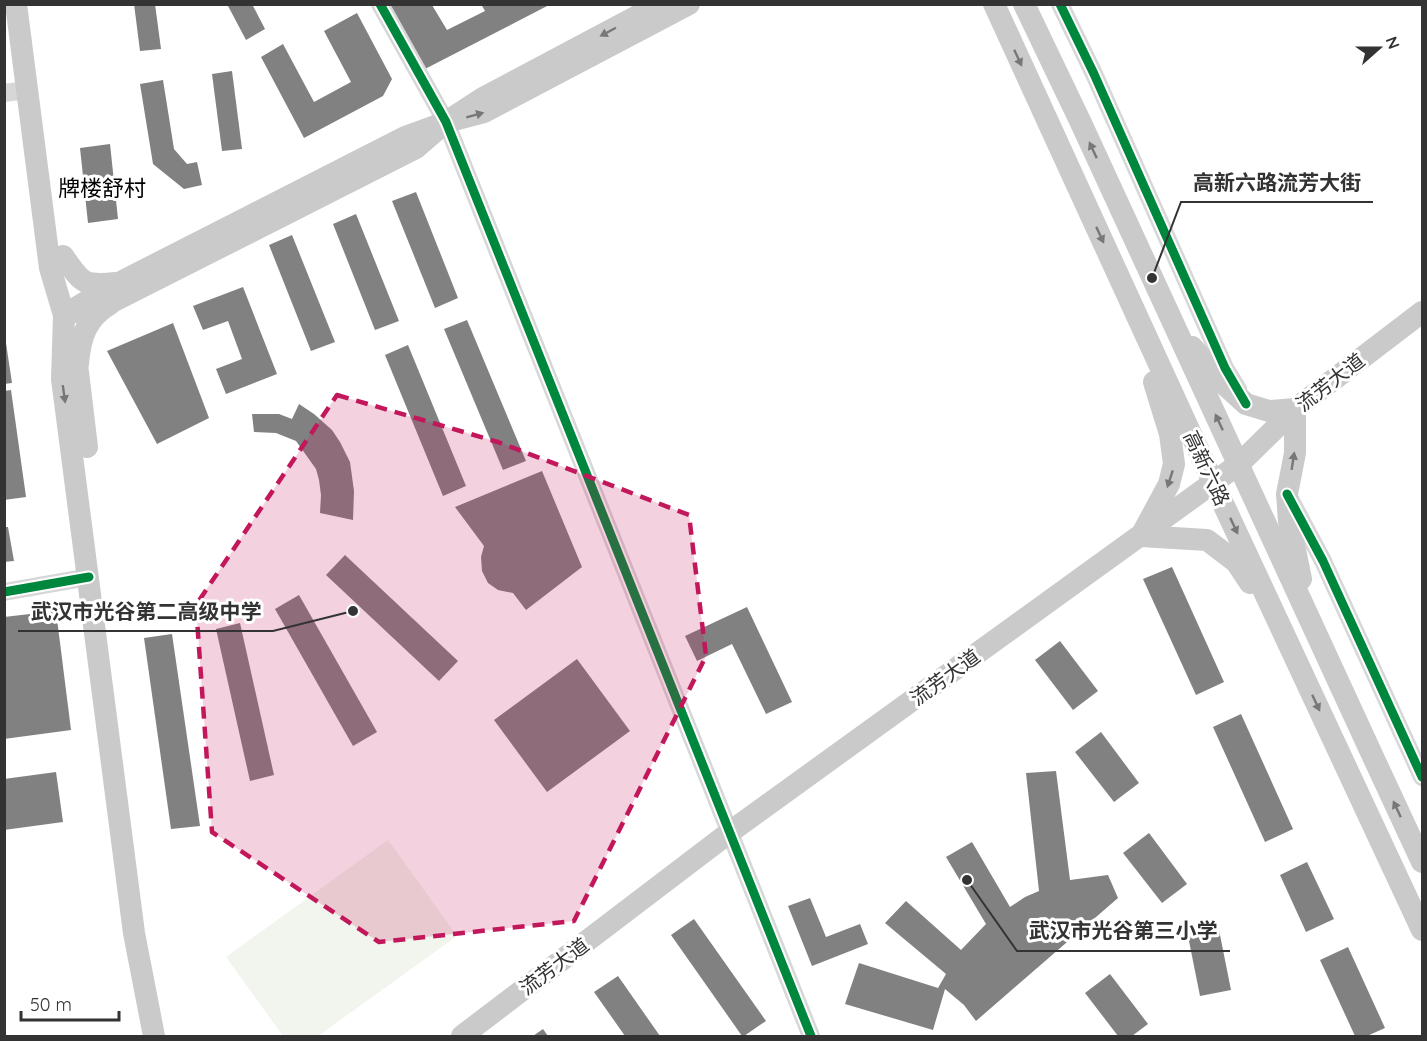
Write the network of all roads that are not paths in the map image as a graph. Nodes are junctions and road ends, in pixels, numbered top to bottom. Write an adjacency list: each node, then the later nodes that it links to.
1 (16, 4): 10 (main road)
2 (31, 4): 13 (main road)
3 (380, 4): 12 (street)
4 (660, 4): 12 (main road, one-way to 12)
5 (689, 4): 12 (main road, one-way to 5)
6 (988, 4): 9 (main road, 高新六路)
7 (1060, 4): 20 (street)
8 (1026, 8): 18 (main road, 高新六路, one-way to 8)
9 (999, 15): 15 (main road, 高新六路, one-way to 15)
10 (27, 90): 11 (street); 17 (main road)
11 (4, 93)
12 (446, 122): 14 (main road); 31 (street)
13 (63, 256): 14 (main road); 17 (main road)
14 (119, 291): 17 (main road); 19 (main road)
15 (1130, 302): 23 (main road, 高新六路); 25 (main road, one-way to 25)
16 (1422, 312): 21 (main road, 流芳大道)
17 (64, 315): 19 (main road); 26 (main road, one-way to 26)
18 (1176, 328): 20 (main road); 22 (main road, 高新六路, one-way to 18)
19 (78, 372): 35 (main road)
20 (1246, 404): 21 (main road)
21 (1295, 409): 22 (main road, 流芳大道); 24 (main road, one-way to 21)
22 (1239, 464): 23 (main road, 流芳大道); 28 (main road, 高新六路)
23 (1213, 482): 25 (main road, 流芳大道); 29 (main road, 高新六路, one-way to 29)
24 (1287, 494): 28 (main road); 30 (street)
25 (1142, 536): 29 (main road); 31 (main road, 流芳大道)
26 (89, 577): 27 (street); 34 (main road)
27 (4, 592)
28 (1311, 621): 32 (main road, 高新六路, one-way to 28)
29 (1283, 631): 33 (main road, 高新六路, one-way to 33)
30 (1422, 777)
31 (730, 832): 36 (main road, 流芳大道); 37 (street)
32 (1422, 862)
33 (1422, 930)
34 (154, 1036)
35 (168, 1036)
36 (462, 1036)
37 (811, 1036)

